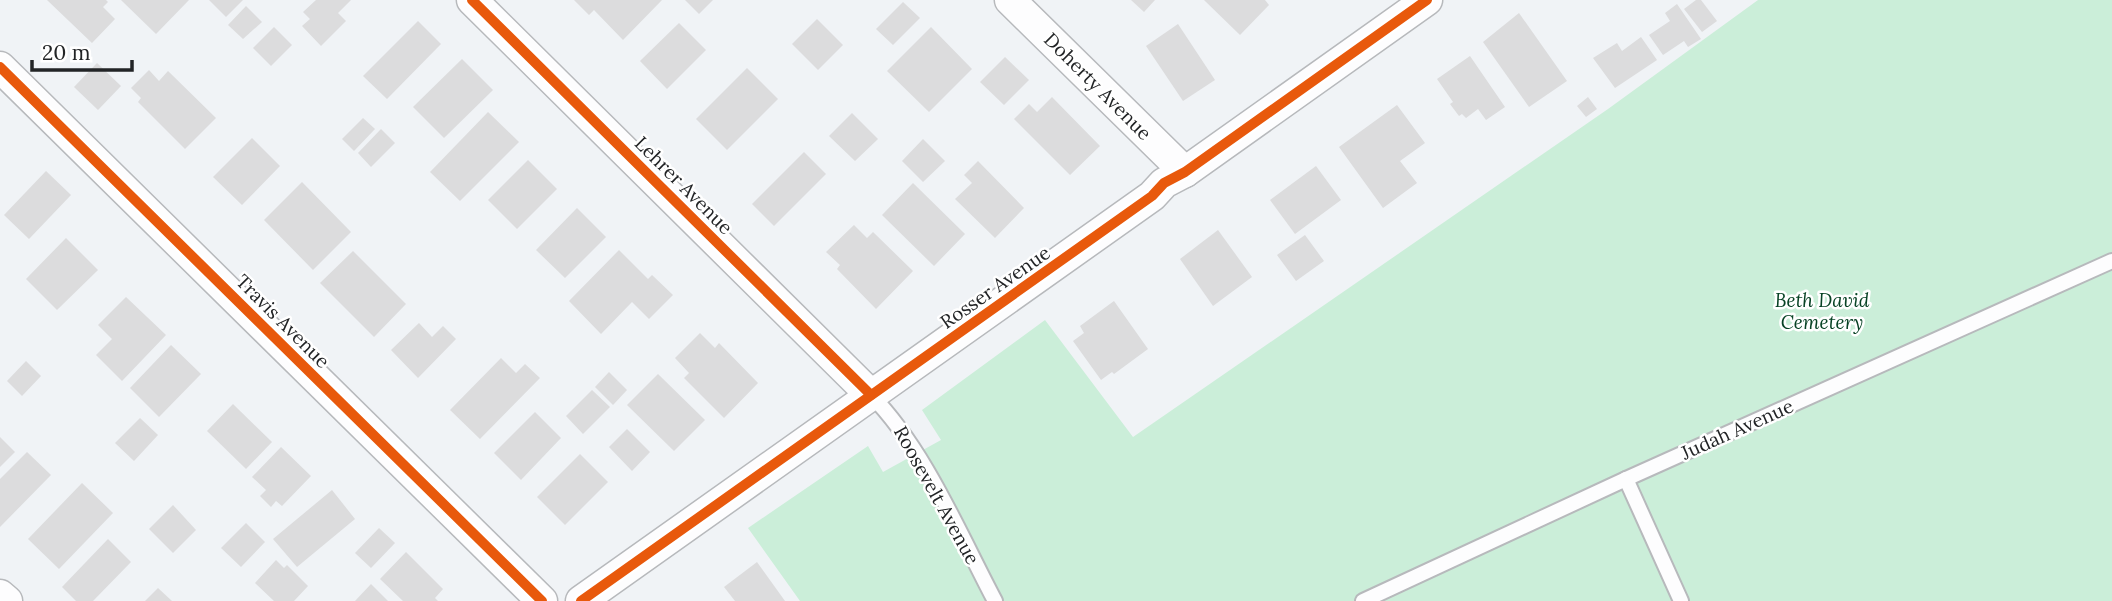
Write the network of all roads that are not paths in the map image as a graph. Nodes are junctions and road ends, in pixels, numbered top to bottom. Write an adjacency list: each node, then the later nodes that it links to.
1 (472, 0): 7 (street, Lehrer Avenue)
2 (1010, 0): 5 (street, Doherty Avenue)
3 (1427, 0): 5 (street, Rosser Avenue)
4 (0, 67): 11 (street, Travis Avenue)
5 (1185, 172): 7 (street, Rosser Avenue)
6 (2112, 261): 8 (lane, Judah Avenue)
7 (872, 394): 12 (street, Rosser Avenue); 13 (lane, Roosevelt Avenue)
8 (1626, 479): 14 (lane, Judah Avenue); 15 (lane)
9 (0, 594): 10 (street)
10 (6, 601)
11 (542, 601)
12 (580, 601)
13 (995, 601)
14 (1363, 601)
15 (1681, 601)

